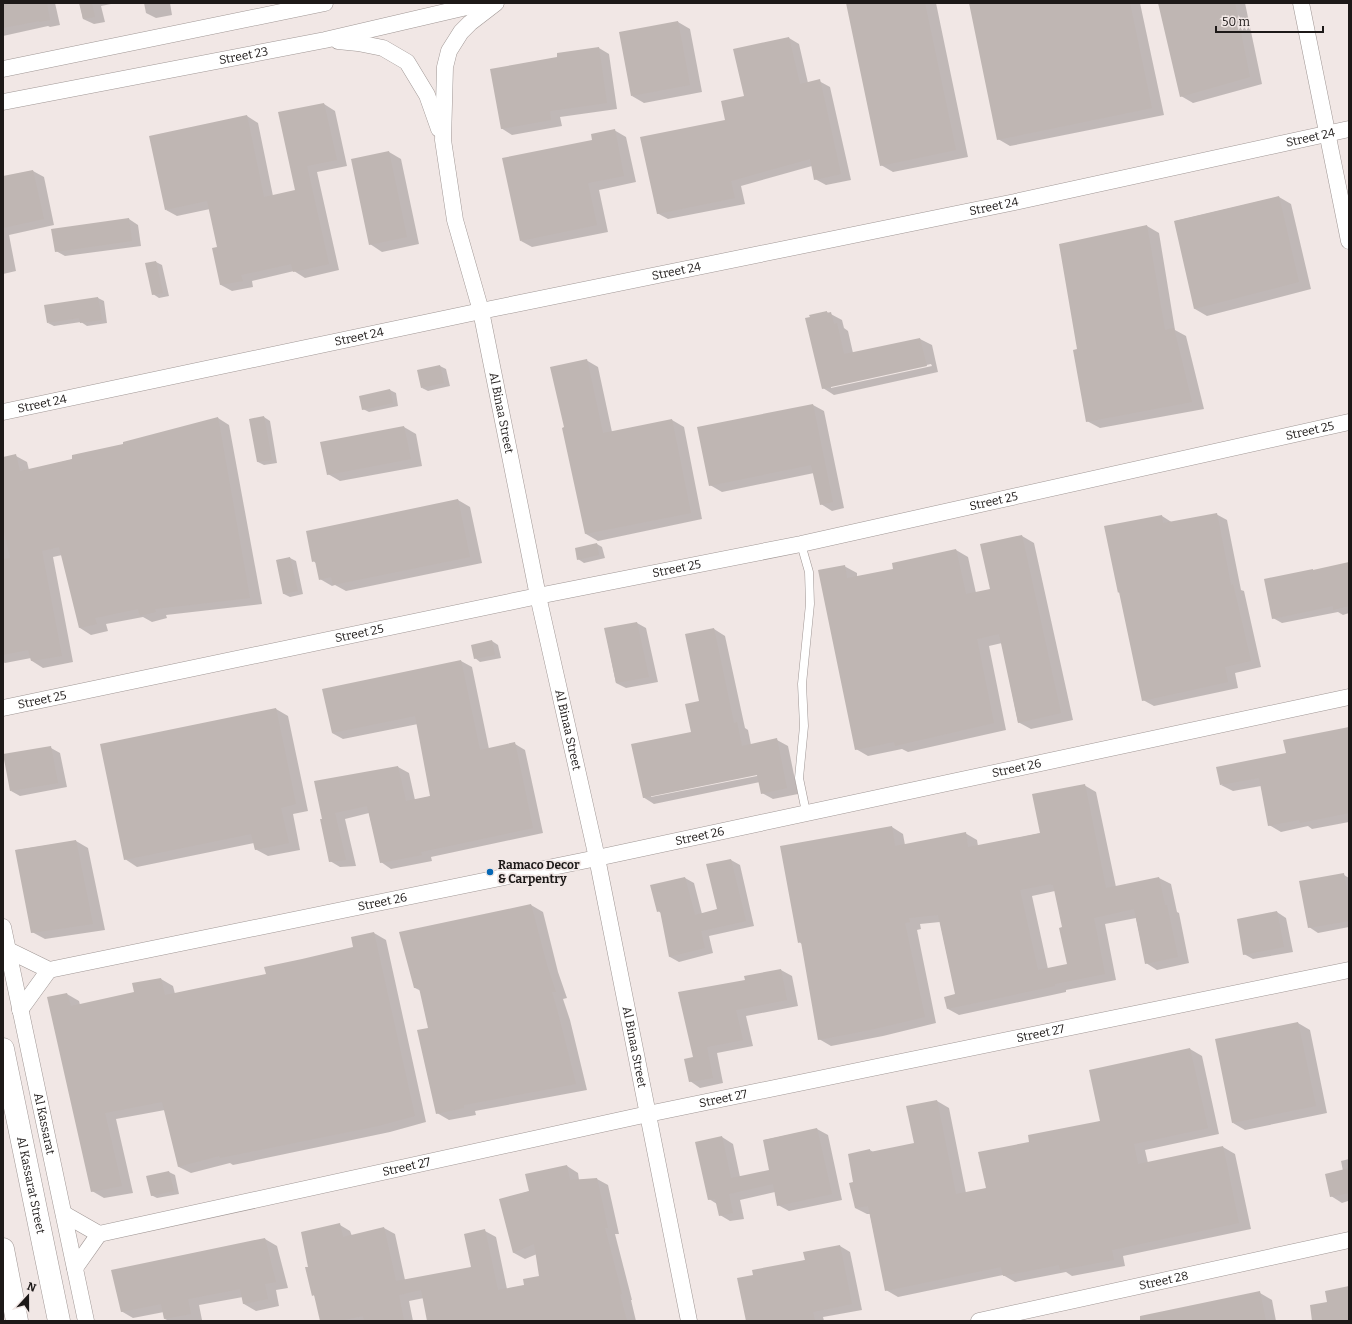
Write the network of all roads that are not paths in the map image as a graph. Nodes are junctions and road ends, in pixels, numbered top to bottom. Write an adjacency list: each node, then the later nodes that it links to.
1 (484, 3): 5 (street, Street 23)
2 (496, 3): 10 (street, Al Binaa Street)
3 (1301, 3): 9 (street)
4 (321, 4): 6 (street)
5 (324, 40): 7 (street, Street 23); 10 (street, Al Binaa Street)
6 (3, 69)
7 (3, 102)
8 (1349, 129): 9 (street, Street 24)
9 (1328, 134): 11 (street); 12 (street, Street 24)
10 (443, 140): 12 (street, Al Binaa Street)
11 (1349, 241)
12 (481, 311): 13 (street, Street 24); 16 (street, Al Binaa Street)
13 (3, 412)
14 (1349, 422): 15 (street, Street 25)
15 (801, 544): 16 (street, Street 25); 19 (lane)
16 (538, 596): 18 (street, Street 25); 20 (street, Al Binaa Street)
17 (1349, 697): 19 (street, Street 26)
18 (3, 708)
19 (806, 812): 20 (street, Street 26)
20 (596, 858): 23 (street, Street 26); 27 (street, Al Binaa Street)
21 (3, 927): 22 (street, Al Kassarat)
22 (8, 950): 23 (street); 25 (street, Al Kassarat)
23 (49, 970): 25 (street)
24 (1349, 970): 27 (street, Street 27)
25 (20, 1010): 28 (street, Al Kassarat)
26 (3, 1049): 34 (street, Al Kassarat Street)
27 (648, 1114): 29 (street, Street 27); 36 (street, Al Binaa Street)
28 (64, 1214): 29 (street); 32 (street, Al Kassarat)
29 (99, 1234): 32 (street)
30 (1349, 1240): 37 (street, Street 28)
31 (3, 1249): 33 (street)
32 (74, 1268): 35 (street, Al Kassarat)
33 (18, 1321)
34 (59, 1321)
35 (86, 1321)
36 (689, 1321)
37 (979, 1321)

